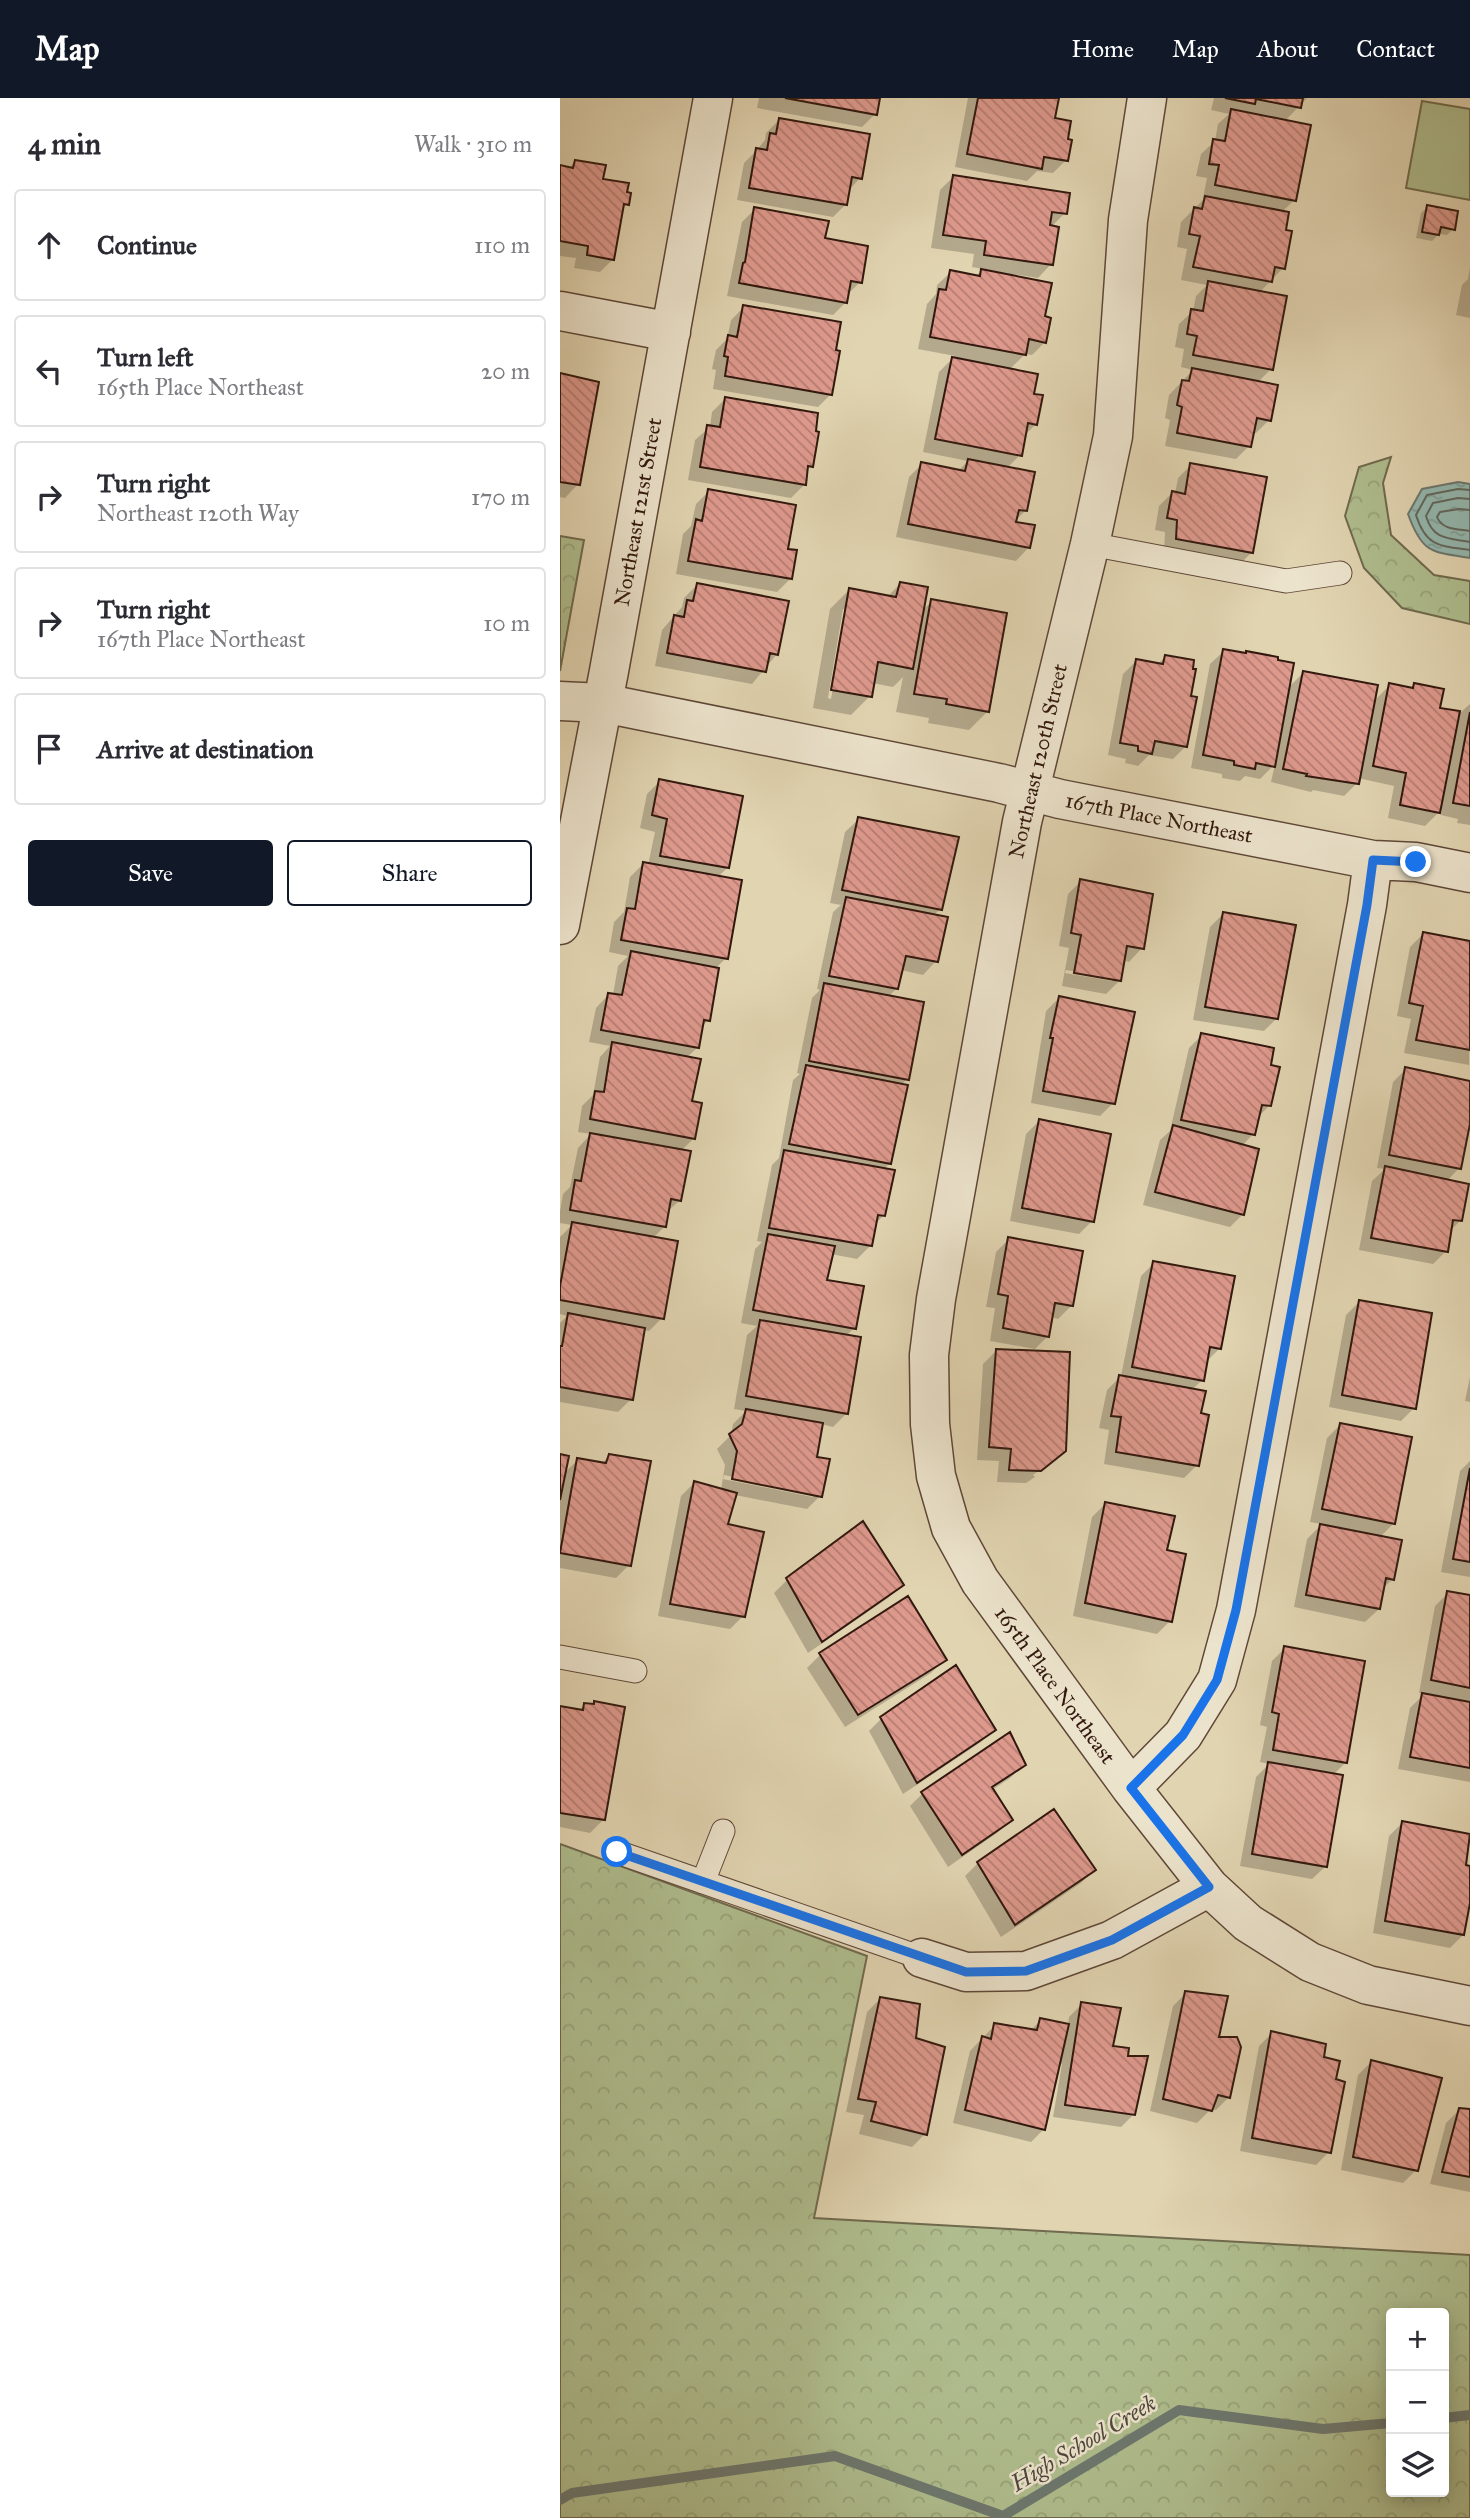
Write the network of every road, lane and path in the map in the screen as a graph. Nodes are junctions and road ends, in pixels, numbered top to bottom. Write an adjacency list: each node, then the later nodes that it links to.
1 (713, 98): 4 (street, Northeast 121st Street)
2 (1147, 98): 5 (street, Northeast 120th Street)
3 (560, 311): 4 (street)
4 (671, 332): 8 (street, Northeast 121st Street)
5 (1090, 544): 6 (lane); 9 (street, Northeast 120th Street)
6 (1340, 573)
7 (560, 701): 8 (street, 167th Place Northeast)
8 (603, 703): 9 (street, 167th Place Northeast); 12 (street, Northeast 121st Street)
9 (1029, 791): 10 (street, 167th Place Northeast); 13 (street, Northeast 120th Street)
10 (1373, 860): 11 (street, 167th Place Northeast); 16 (street)
11 (1470, 873)
12 (560, 925)
13 (930, 1424): 16 (street, 165th Place Northeast)
14 (560, 1657): 15 (lane)
15 (635, 1671)
16 (1131, 1788): 20 (street, 165th Place Northeast)
17 (723, 1831): 19 (lane)
18 (617, 1852): 19 (lane)
19 (703, 1882): 21 (lane)
20 (1209, 1887): 21 (street); 22 (street, 165th Place Northeast)
21 (922, 1958)
22 (1470, 2006)

